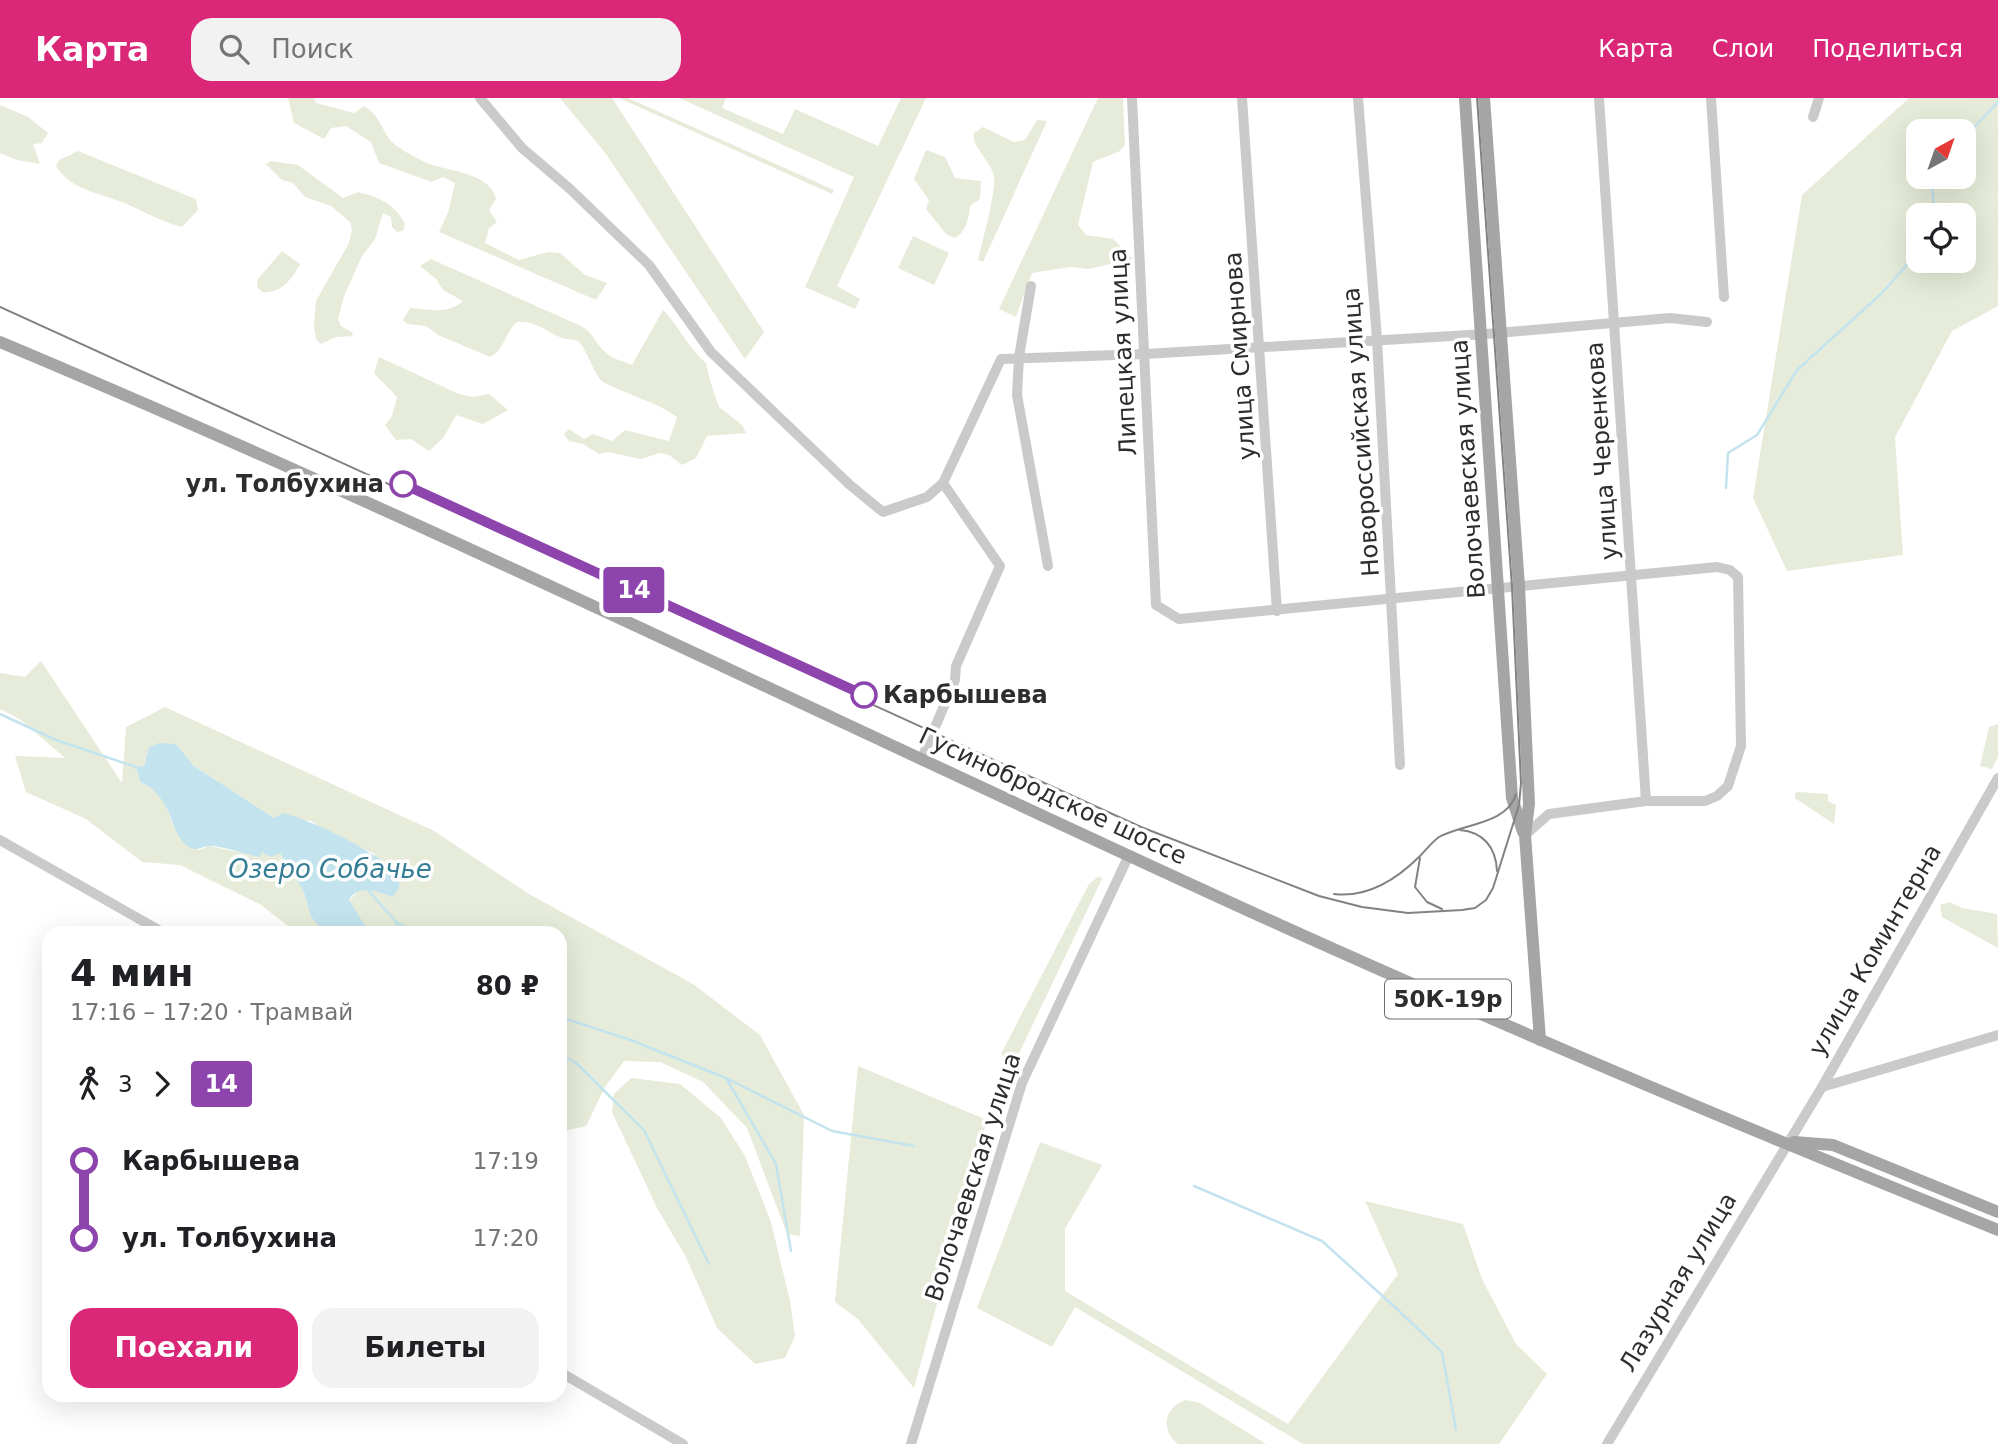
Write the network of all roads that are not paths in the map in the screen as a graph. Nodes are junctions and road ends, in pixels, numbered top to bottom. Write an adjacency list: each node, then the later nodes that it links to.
1 (480, 98): 22 (street)
2 (1132, 98): 20 (street, Липецкая улица)
3 (1242, 98): 19 (street, улица Смирнова)
4 (1358, 98): 17 (street, Новороссийская улица)
5 (1465, 98): 16 (main road, Волочаевская улица)
6 (1484, 98): 15 (main road, Волочаевская улица)
7 (1599, 98): 14 (street, улица Черенкова)
8 (1712, 98): 12 (street)
9 (1819, 98): 10 (street)
10 (1813, 117)
11 (1031, 286): 21 (street)
12 (1724, 297)
13 (1707, 322): 14 (street)
14 (1614, 324): 15 (street); 24 (street, улица Черенкова)
15 (1500, 333): 16 (street); 25 (main road, Волочаевская улица)
16 (1480, 334): 17 (street); 26 (main road, Волочаевская улица)
17 (1377, 339): 19 (street); 27 (street, Новороссийская улица)
18 (0, 342): 29 (main road, Гусинобродское шоссе / 50К-19р)
19 (1261, 345): 20 (street); 28 (street, улица Смирнова)
20 (1145, 354): 21 (street); 28 (street, Липецкая улица)
21 (1019, 357): 22 (street); 23 (street)
22 (943, 483): 29 (street)
23 (1048, 566)
24 (1631, 574): 25 (street); 32 (street, улица Черенкова); 32 (street)
25 (1519, 586): 26 (street); 33 (main road, Волочаевская улица)
26 (1498, 589): 27 (street); 33 (main road, Волочаевская улица)
27 (1392, 598): 28 (street); 30 (street, Новороссийская улица)
28 (1277, 611)
29 (922, 758): 35 (main road, Гусинобродское шоссе / 50К-19р)
30 (1400, 765)
31 (1998, 778): 39 (street, улица Коминтерна)
32 (1646, 802): 33 (street)
33 (1525, 835): 38 (main road, Волочаевская улица)
34 (0, 841): 36 (street)
35 (1129, 855): 38 (main road, Гусинобродское шоссе / 50К-19р); 45 (street, Волочаевская улица)
36 (152, 926)
37 (1998, 1034): 39 (street)
38 (1540, 1041): 40 (main road, Гусинобродское шоссе / 50К-19р)
39 (1822, 1087): 40 (street, улица Коминтерна)
40 (1786, 1142): 41 (main road, Гусинобродское шоссе / 50К-19р); 42 (main road, Гусинобродское шоссе / 50К-19р); 46 (street, Лазурная улица)
41 (1998, 1212)
42 (1998, 1230)
43 (567, 1376): 44 (street)
44 (682, 1444)
45 (911, 1444)
46 (1607, 1444)

